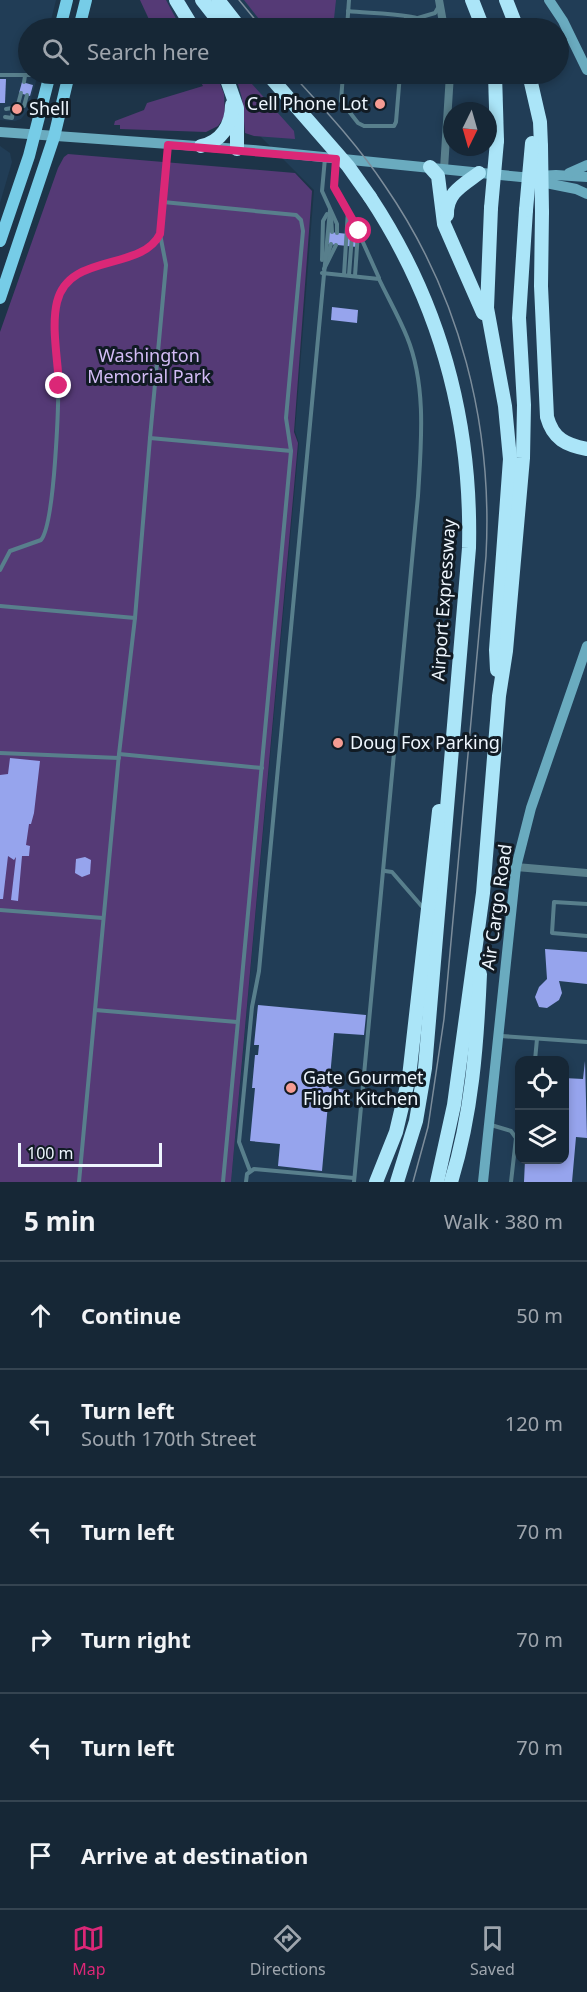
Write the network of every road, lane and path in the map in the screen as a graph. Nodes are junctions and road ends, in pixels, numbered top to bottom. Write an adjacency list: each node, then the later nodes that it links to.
1 (67, 0): 13 (main road)
2 (86, 0): 14 (main road)
3 (176, 0): 15 (highway)
4 (202, 0): 16 (highway)
5 (218, 0): 17 (highway)
6 (349, 0): 11 (lane)
7 (439, 0): 19 (lane); 20 (street)
8 (472, 0): 21 (highway)
9 (506, 0): 22 (highway)
10 (549, 0): 23 (street)
11 (348, 12): 12 (lane); 18 (lane)
12 (406, 17): 19 (lane)
13 (62, 18)
14 (82, 18)
15 (187, 18)
16 (216, 18)
17 (232, 18)
18 (348, 18)
19 (418, 18)
20 (442, 18)
21 (479, 18)
22 (513, 18)
23 (561, 18)
24 (569, 33): 25 (street)
25 (587, 70)
26 (0, 75): 27 (lane)
27 (18, 76)
28 (47, 84): 44 (main road)
29 (67, 84): 45 (main road)
30 (229, 84): 37 (highway)
31 (277, 84): 85 (highway, Airport Expressway, bridge)
32 (342, 84): 33 (lane)
33 (399, 84)
34 (449, 84): 52 (street)
35 (495, 84): 73 (highway, bridge)
36 (530, 84): 46 (highway)
37 (232, 91): 48 (highway); 49 (highway)
38 (21, 93): 41 (lane)
39 (27, 95): 41 (lane)
40 (6, 109): 41 (lane)
41 (15, 109): 42 (lane)
42 (5, 117)
43 (0, 132): 44 (street)
44 (34, 135): 45 (street); 65 (main road)
45 (54, 137): 47 (street); 71 (main road)
46 (537, 144): 74 (highway, bridge); 83 (highway, bridge)
47 (168, 145): 48 (street); 58 (lane)
48 (201, 146): 49 (street)
49 (237, 149): 50 (street)
50 (331, 158): 52 (street); 59 (lane); 60 (lane)
51 (587, 165): 54 (street)
52 (437, 168): 53 (street); 72 (highway)
53 (479, 173): 55 (street); 72 (highway)
54 (556, 175): 55 (street); 56 (street)
55 (521, 177): 57 (street)
56 (587, 177)
57 (587, 194)
58 (163, 202): 64 (lane); 78 (lane)
59 (348, 209): 61 (lane); 68 (lane)
60 (330, 210): 63 (lane); 67 (lane)
61 (353, 220): 62 (lane); 68 (lane)
62 (359, 231): 69 (lane); 70 (lane)
63 (334, 232)
64 (160, 234): 75 (lane); 79 (lane)
65 (0, 241)
66 (334, 244): 67 (lane)
67 (322, 273): 68 (lane); 104 (lane)
68 (346, 275): 69 (lane)
69 (355, 276): 70 (lane)
70 (379, 279): 89 (lane)
71 (0, 298)
72 (481, 307): 73 (highway)
73 (498, 364): 83 (highway)
74 (544, 372): 76 (highway); 77 (highway)
75 (150, 438): 78 (lane); 81 (lane)
76 (587, 438)
77 (587, 449)
78 (291, 451): 87 (lane)
79 (0, 570)
80 (0, 606): 81 (lane)
81 (135, 618): 86 (lane)
82 (587, 646): 88 (street, Air Cargo Road)
83 (499, 696): 91 (highway)
84 (0, 753): 86 (lane)
85 (450, 753): 94 (highway); 110 (highway, Airport Expressway)
86 (119, 756): 87 (lane); 95 (lane)
87 (262, 768): 98 (lane)
88 (516, 867): 90 (street); 99 (street, Air Cargo Road)
89 (385, 871): 94 (lane); 105 (lane)
90 (587, 873)
91 (483, 893): 111 (highway); 112 (highway)
92 (587, 904): 96 (lane)
93 (0, 910): 95 (lane)
94 (427, 913): 109 (highway)
95 (103, 918): 97 (lane)
96 (587, 936)
97 (95, 1010): 98 (lane); 106 (lane)
98 (237, 1022): 107 (lane)
99 (498, 1036): 100 (lane); 103 (street, Air Cargo Road)
100 (537, 1039): 101 (lane); 102 (lane)
101 (587, 1042)
102 (535, 1056)
103 (489, 1125): 113 (street, Air Cargo Road); 114 (lane)
104 (250, 1171): 105 (lane); 108 (lane)
105 (354, 1180)
106 (79, 1182)
107 (223, 1182)
108 (246, 1182)
109 (375, 1182)
110 (397, 1182)
111 (437, 1182)
112 (451, 1182)
113 (483, 1182)
114 (511, 1182)

